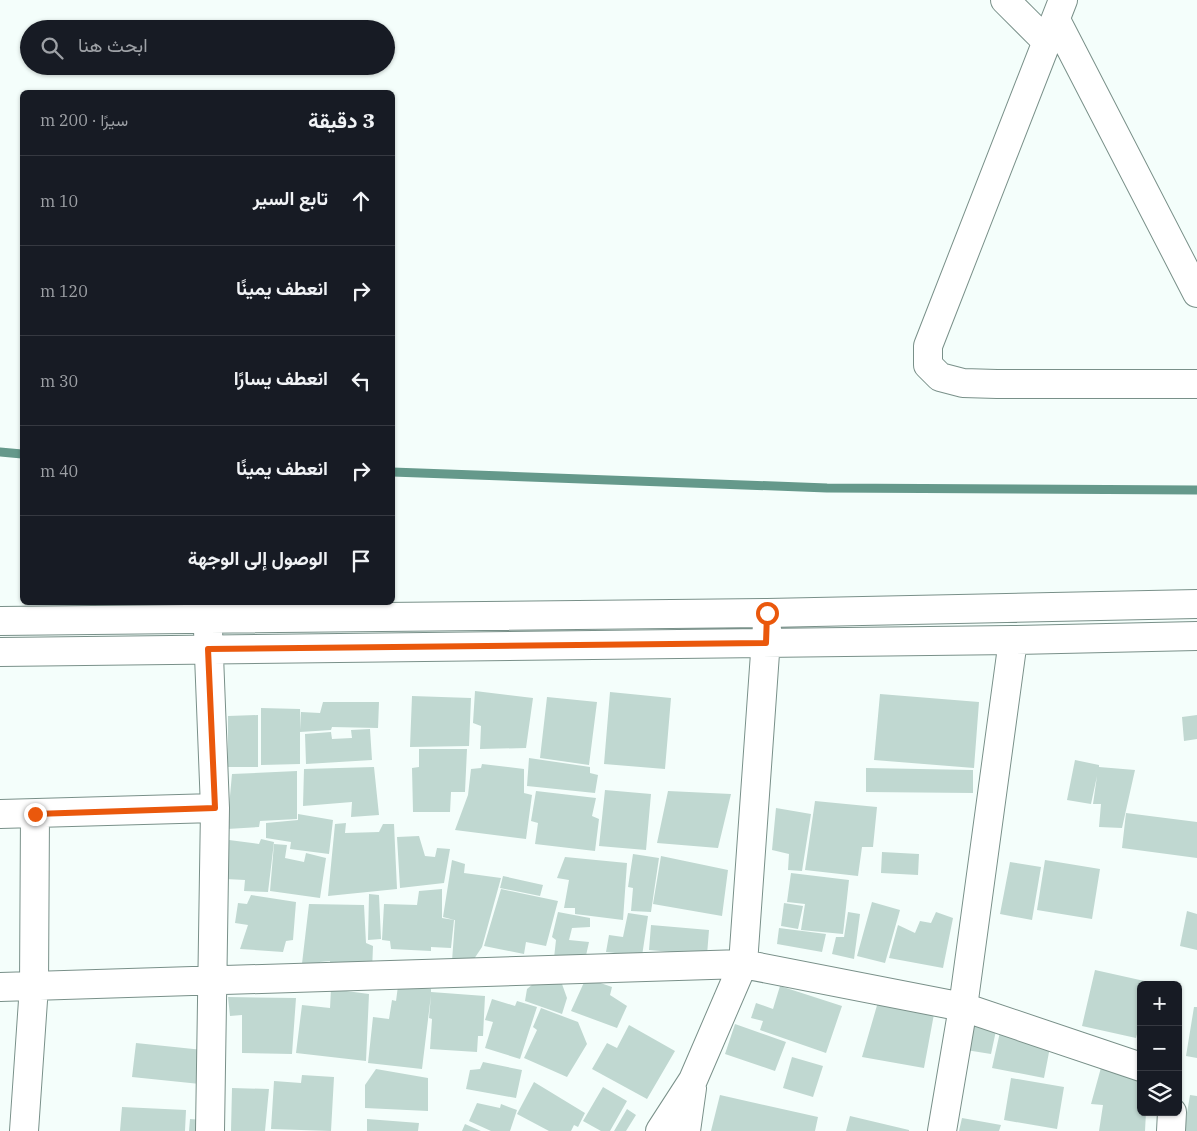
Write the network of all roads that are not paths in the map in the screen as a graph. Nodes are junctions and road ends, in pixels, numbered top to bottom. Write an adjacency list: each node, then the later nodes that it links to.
1 (1005, 0): 2 (street)
2 (1055, 21): 3 (street); 4 (street)
3 (1197, 293)
4 (1197, 384)
5 (1197, 604): 6 (street)
6 (767, 613): 7 (street); 11 (street)
7 (208, 619): 8 (street); 12 (street)
8 (0, 621)
9 (1197, 636): 10 (street)
10 (1013, 640): 11 (street); 21 (street)
11 (766, 643): 12 (street); 17 (street)
12 (208, 649): 13 (street); 14 (street)
13 (0, 652)
14 (215, 808): 16 (street); 18 (street)
15 (0, 814): 16 (street)
16 (35, 814): 19 (street)
17 (742, 964): 18 (street); 21 (street); 23 (street)
18 (213, 981): 19 (street); 26 (street)
19 (34, 986): 20 (street); 25 (street)
20 (0, 987)
21 (963, 1007): 22 (street); 29 (street)
22 (1137, 1066)
23 (693, 1080): 27 (street); 28 (street)
24 (1172, 1116): 30 (street)
25 (24, 1131)
26 (210, 1131)
27 (660, 1131)
28 (686, 1131)
29 (942, 1131)
30 (1171, 1131)

